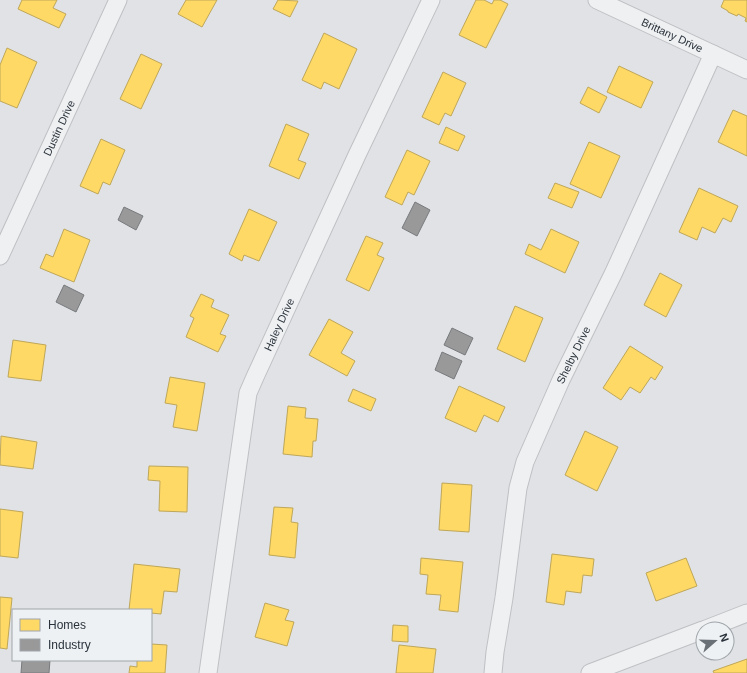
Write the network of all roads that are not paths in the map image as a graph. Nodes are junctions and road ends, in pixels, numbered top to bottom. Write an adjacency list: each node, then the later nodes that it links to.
1 (118, 0): 6 (street, Dustin Drive)
2 (431, 0): 10 (street, Haley Drive)
3 (597, 0): 4 (street, Brittany Drive)
4 (713, 54): 5 (street, Brittany Drive); 11 (street, Shelby Drive)
5 (747, 70)
6 (0, 256)
7 (747, 613): 8 (street)
8 (727, 621)
9 (695, 633): 12 (street)
10 (208, 673)
11 (493, 673)
12 (590, 673)

